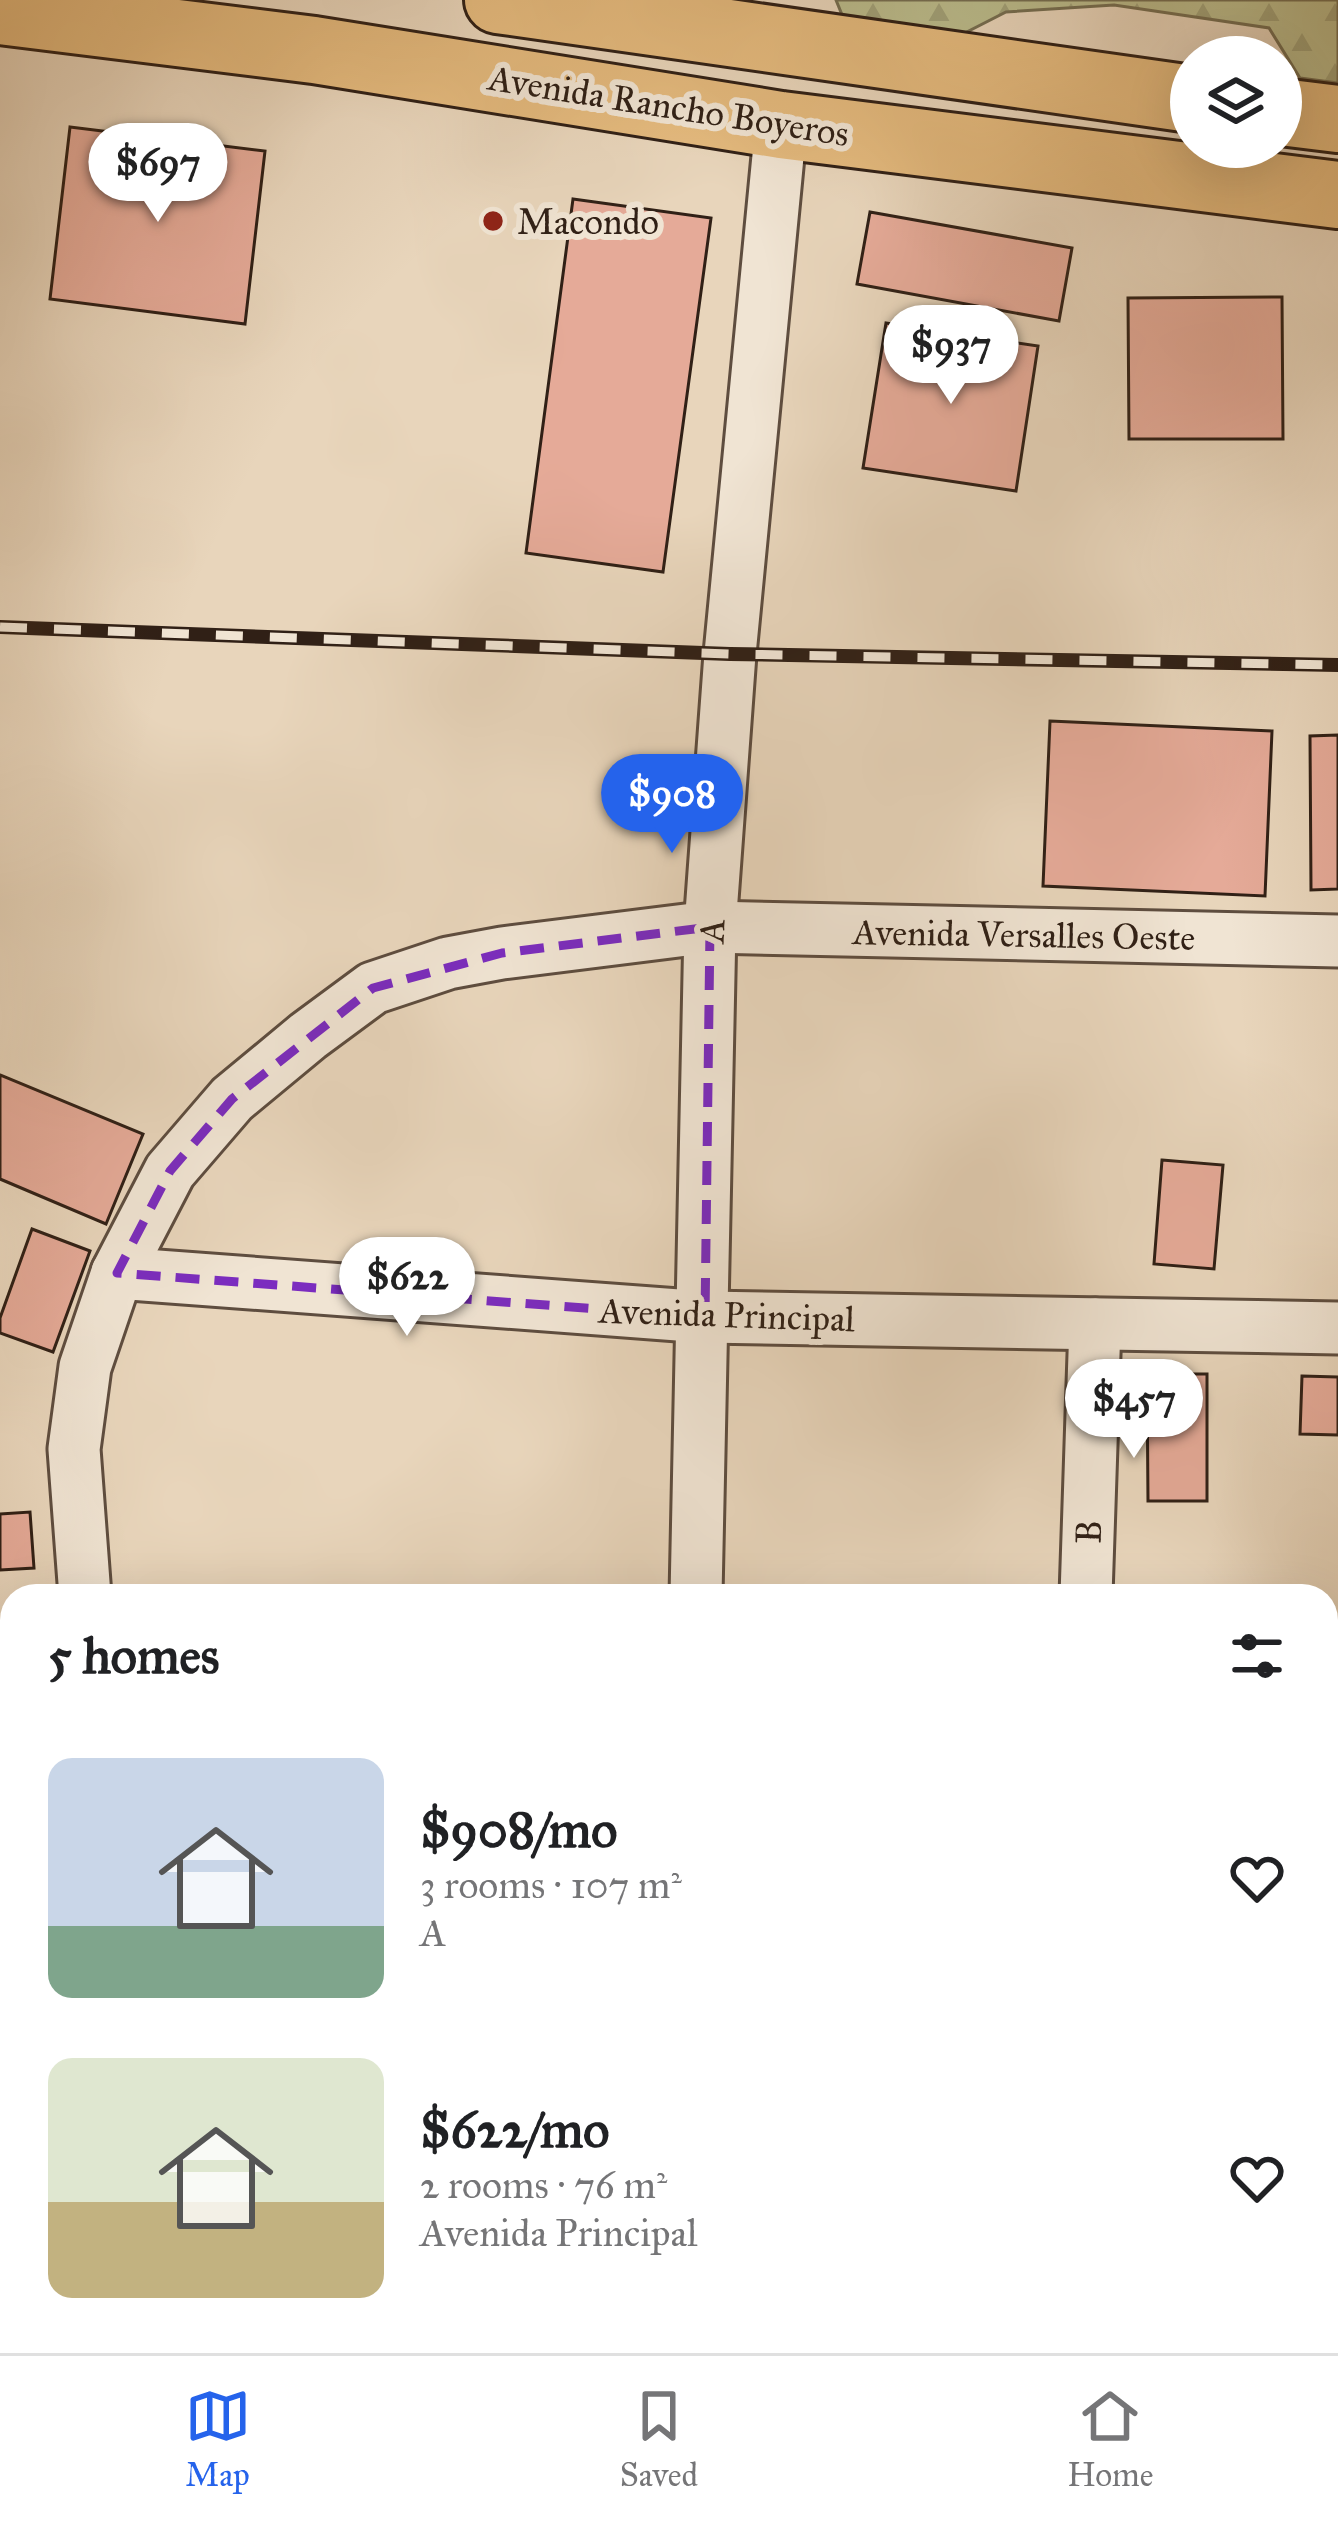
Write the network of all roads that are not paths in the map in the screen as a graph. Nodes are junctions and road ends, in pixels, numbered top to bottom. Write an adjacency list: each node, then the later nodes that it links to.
1 (498, 0): 3 (highway)
2 (0, 10): 6 (highway, Avenida Rancho Boyeros)
3 (1170, 96)
4 (1302, 115): 5 (highway)
5 (1338, 119)
6 (782, 125): 7 (highway, Avenida Rancho Boyeros); 8 (street, A)
7 (1338, 195)
8 (710, 928): 9 (street, Avenida Versalles Oeste); 10 (street, Avenida Versalles Oeste); 11 (street, A)
9 (1338, 941)
10 (117, 1273): 11 (street, Avenida Principal); 14 (street, Avenida Versalles Oeste)
11 (705, 1318): 12 (street, Avenida Principal); 15 (street, A)
12 (1095, 1324): 13 (street, Avenida Principal); 16 (street, B)
13 (1338, 1328)
14 (84, 1584)
15 (696, 1584)
16 (1087, 1584)

